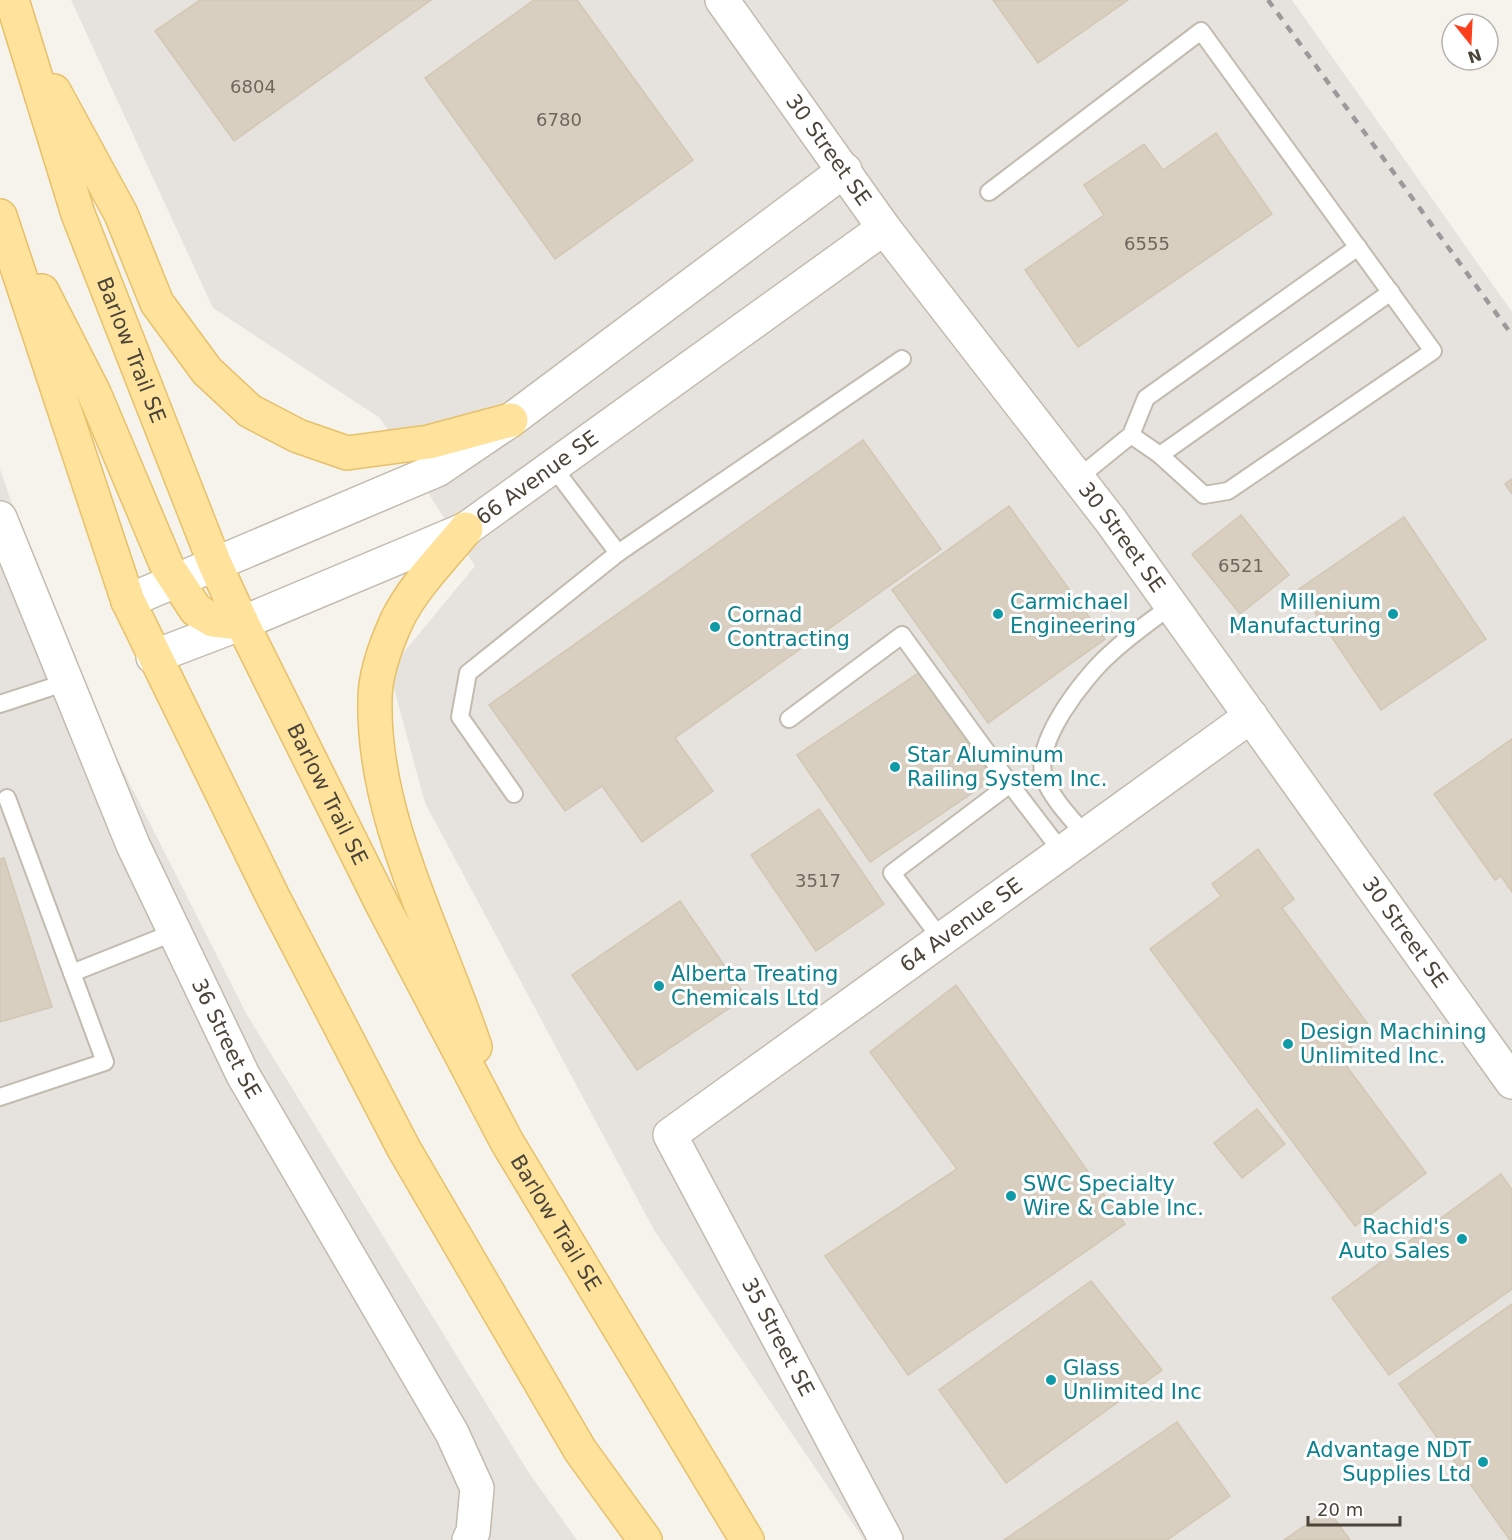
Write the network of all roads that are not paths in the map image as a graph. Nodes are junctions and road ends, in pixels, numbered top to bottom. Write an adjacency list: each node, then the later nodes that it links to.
1 (12, 0): 3 (main road, Barlow Trail SE)
2 (722, 0): 4 (street, 30 Street SE)
3 (25, 43): 12 (main road); 20 (main road, Barlow Trail SE)
4 (845, 170): 8 (street, 30 Street SE); 12 (street)
5 (988, 192): 9 (lane)
6 (0, 208): 21 (main road)
7 (0, 216): 22 (main road)
8 (884, 228): 15 (street, 66 Avenue SE); 16 (street, 30 Street SE)
9 (1358, 247): 10 (lane); 13 (lane)
10 (1391, 292): 14 (lane); 14 (lane)
11 (902, 359): 19 (lane)
12 (511, 420): 20 (street)
13 (1131, 435): 14 (lane); 16 (lane)
14 (1160, 455)
15 (553, 466): 18 (street, 66 Avenue SE); 19 (lane)
16 (1078, 478): 23 (street, 30 Street SE)
17 (0, 518): 26 (street, 36 Street SE)
18 (466, 529): 24 (street, 66 Avenue SE); 40 (main road)
19 (618, 553): 31 (lane)
20 (215, 564): 21 (street); 24 (main road, Barlow Trail SE)
21 (177, 580): 22 (street); 24 (main road)
22 (128, 601): 25 (main road)
23 (1172, 605): 28 (street, 30 Street SE); 33 (lane)
24 (242, 623): 25 (street, 66 Avenue SE); 40 (main road, Barlow Trail SE)
25 (153, 657): 42 (main road)
26 (67, 682): 27 (lane); 34 (street, 36 Street SE)
27 (0, 704)
28 (1251, 717): 33 (street, 64 Avenue SE); 37 (street, 30 Street SE)
29 (789, 719): 30 (lane)
30 (1010, 784): 33 (lane); 35 (lane)
31 (514, 794)
32 (7, 798): 36 (lane)
33 (1074, 844): 35 (street, 64 Avenue SE)
34 (175, 932): 36 (lane); 41 (street, 36 Street SE)
35 (941, 939): 39 (street, 64 Avenue SE)
36 (72, 973): 38 (lane)
37 (1512, 1082)
38 (0, 1097)
39 (670, 1135): 44 (street, 35 Street SE)
40 (507, 1142): 43 (main road, Barlow Trail SE)
41 (469, 1540)
42 (645, 1540)
43 (747, 1540)
44 (886, 1540)

